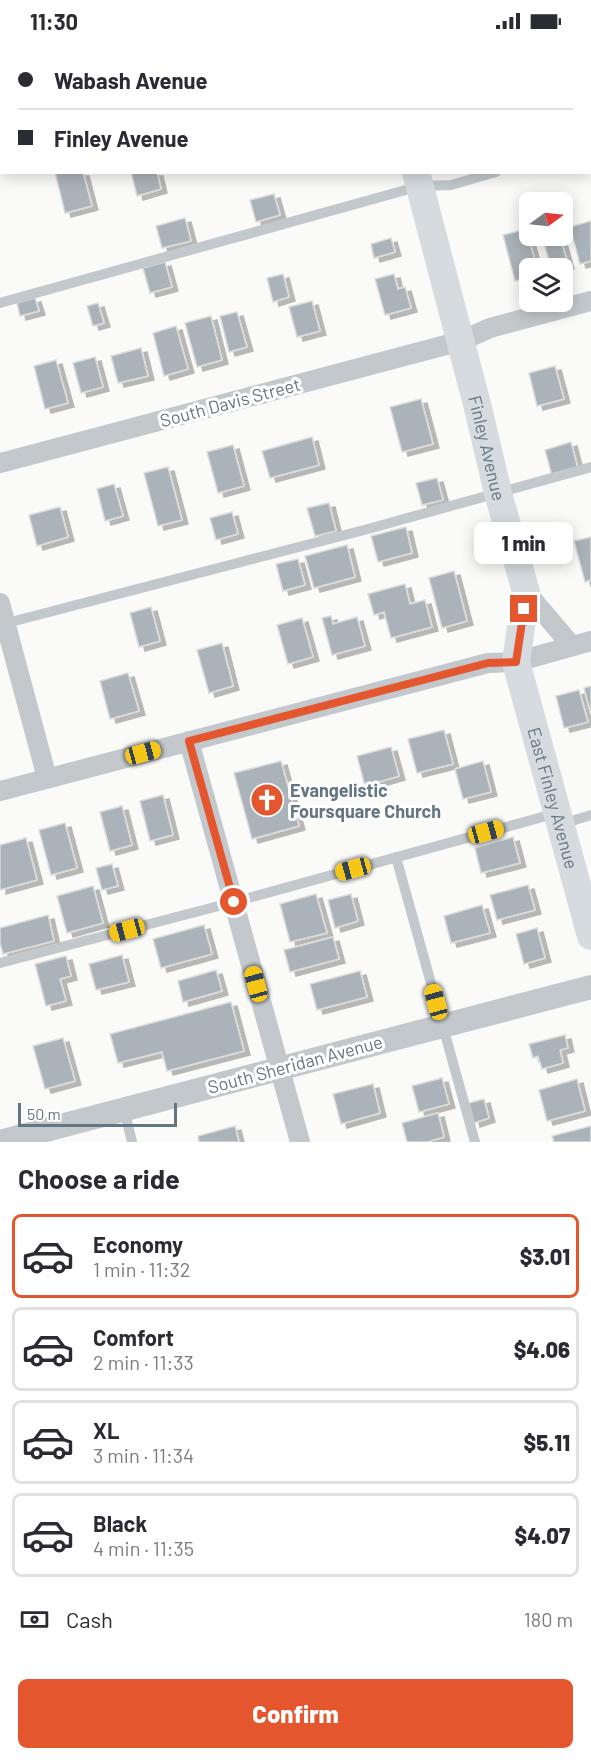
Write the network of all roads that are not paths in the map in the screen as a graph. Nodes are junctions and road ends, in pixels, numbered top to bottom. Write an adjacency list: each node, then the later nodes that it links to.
1 (489, 174): 2 (lane)
2 (418, 179): 4 (lane); 5 (main road)
3 (591, 301): 5 (street, South Davis Street)
4 (0, 303)
5 (460, 341): 6 (street, South Davis Street); 8 (main road, Finley Avenue)
6 (0, 463)
7 (591, 467): 8 (lane)
8 (498, 493): 9 (main road, Finley Avenue); 11 (lane)
9 (526, 592): 12 (street); 13 (main road, Finley Avenue)
10 (0, 603): 11 (street)
11 (3, 624): 15 (street)
12 (582, 644): 13 (street)
13 (516, 662): 14 (street); 18 (main road, East Finley Avenue)
14 (189, 741): 15 (street); 20 (street)
15 (47, 778): 16 (street)
16 (0, 791)
17 (591, 816): 18 (lane)
18 (559, 819): 19 (lane); 21 (main road, East Finley Avenue)
19 (396, 857): 20 (lane); 24 (lane)
20 (234, 902): 22 (lane); 25 (street)
21 (591, 936)
22 (0, 963)
23 (591, 987): 24 (street, South Sheridan Avenue)
24 (443, 1026): 25 (street, South Sheridan Avenue); 30 (lane)
25 (280, 1068): 26 (street, South Sheridan Avenue); 29 (street)
26 (124, 1109): 27 (street, South Sheridan Avenue); 28 (lane)
27 (0, 1142)
28 (132, 1142)
29 (300, 1142)
30 (475, 1142)

